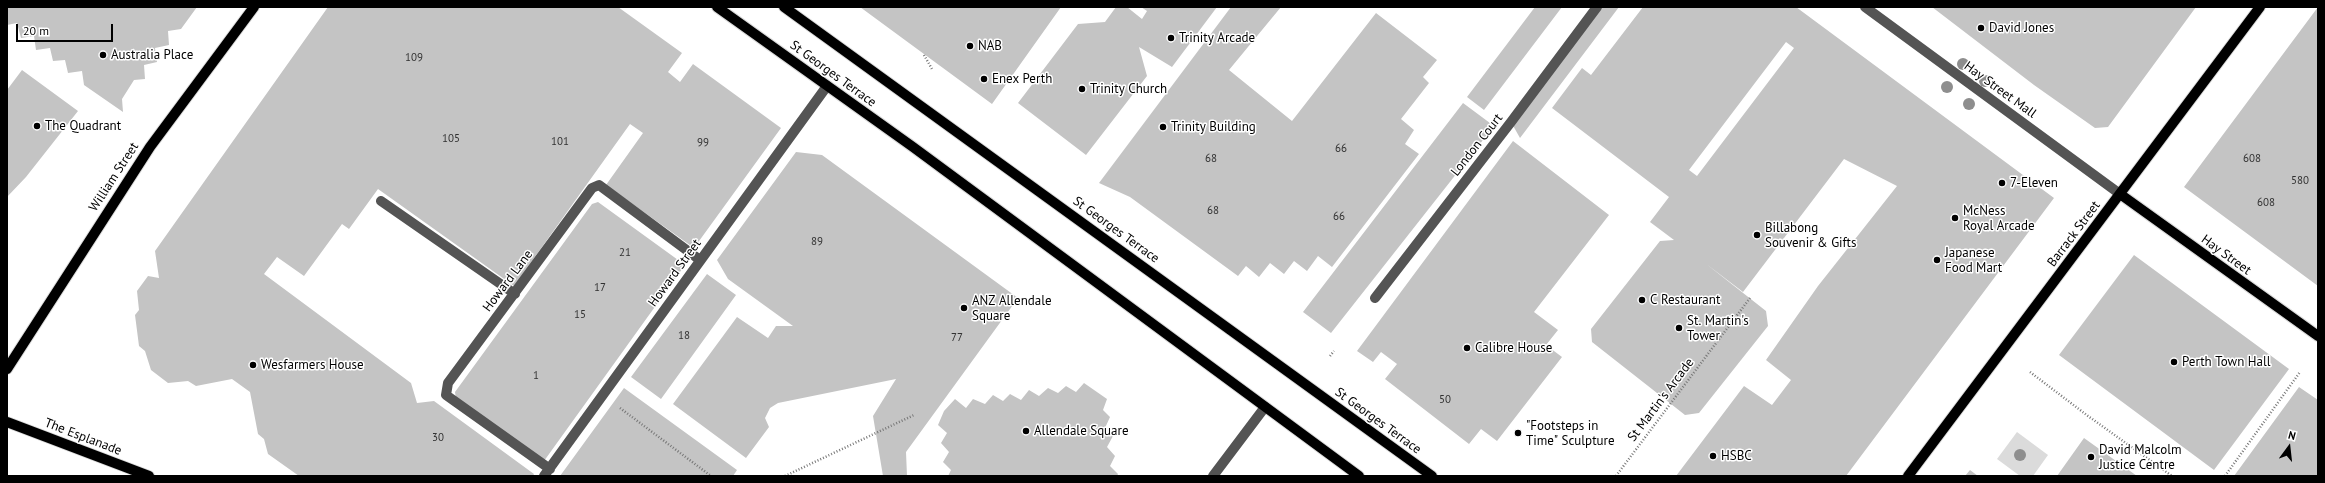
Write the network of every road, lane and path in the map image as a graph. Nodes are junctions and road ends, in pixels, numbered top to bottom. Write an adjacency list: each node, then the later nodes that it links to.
1 (254, 7): 19 (main road, William Street)
2 (717, 7): 9 (main road, St Georges Terrace)
3 (784, 7): 32 (main road, St Georges Terrace)
4 (1597, 7): 14 (street, London Court)
5 (1865, 7): 10 (street, Hay Street Mall)
6 (2260, 7): 10 (main road, Barrack Street)
7 (924, 55): 8 (path)
8 (932, 70)
9 (827, 86): 12 (street, Howard Street); 23 (main road, St Georges Terrace)
10 (2120, 194): 16 (main road, Hay Street); 34 (main road, Barrack Street)
11 (381, 201): 13 (street)
12 (700, 260): 13 (street, Howard Lane); 22 (street, Howard Street)
13 (515, 294): 26 (street, Howard Lane)
14 (1375, 298)
15 (1750, 298): 33 (path, St Martin's Arcade)
16 (2318, 336)
17 (1334, 351): 18 (path)
18 (1330, 356)
19 (7, 369)
20 (2030, 372): 35 (path)
21 (2300, 372): 36 (path)
22 (602, 395): 26 (street, Howard Street); 28 (path)
23 (1265, 407): 30 (street); 31 (main road, St Georges Terrace)
24 (914, 415): 29 (path)
25 (7, 422): 27 (main road, The Esplanade)
26 (547, 472)
27 (150, 476)
28 (711, 476)
29 (785, 476)
30 (1212, 476)
31 (1359, 476)
32 (1432, 476)
33 (1616, 476)
34 (1908, 476)
35 (2172, 476)
36 (2225, 476)

